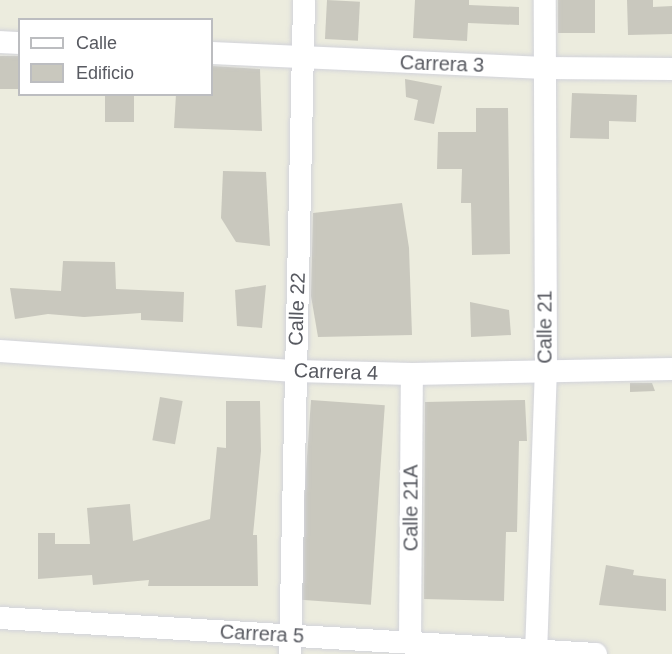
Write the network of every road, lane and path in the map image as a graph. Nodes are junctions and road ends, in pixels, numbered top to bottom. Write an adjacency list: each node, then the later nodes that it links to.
1 (304, 0): 6 (street, Calle 22)
2 (545, 0): 7 (street, Calle 21)
3 (0, 42): 4 (street)
4 (18, 43)
5 (213, 53): 6 (street, Carrera 3)
6 (304, 58): 7 (street, Carrera 3); 12 (street, Calle 22)
7 (545, 68): 8 (street, Carrera 3); 11 (street, Calle 21)
8 (672, 69)
9 (0, 351): 12 (street, Carrera 4)
10 (672, 369): 11 (street, Carrera 4)
11 (546, 370): 13 (street, Carrera 4); 17 (street, Calle 21)
12 (295, 371): 13 (street, Carrera 4); 16 (street, Calle 22)
13 (412, 374): 15 (street, Calle 21A)
14 (0, 618): 16 (street, Carrera 5)
15 (410, 643): 16 (street, Carrera 5); 17 (street, Carrera 5)
16 (290, 645)
17 (536, 653): 18 (street, Carrera 5)
18 (596, 654)

